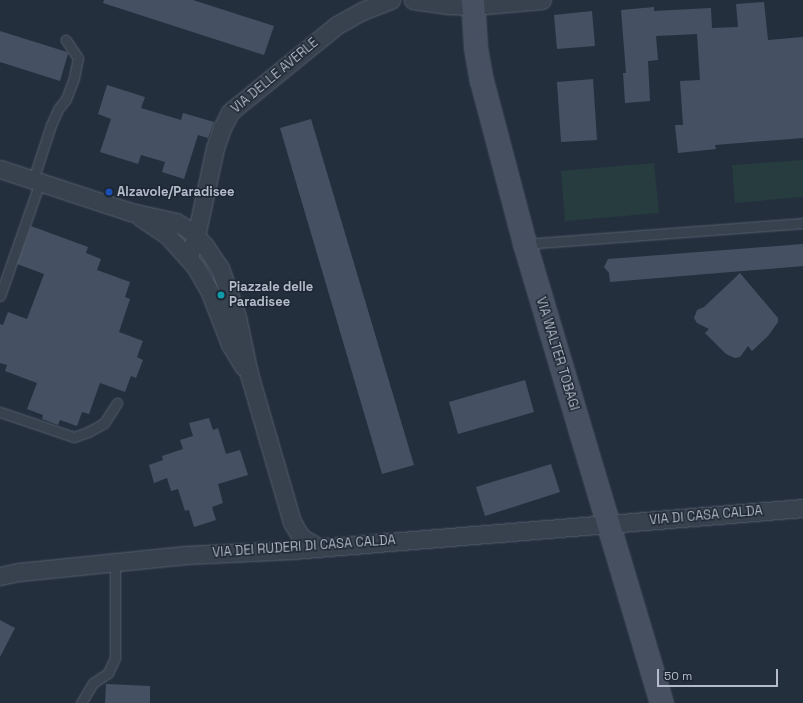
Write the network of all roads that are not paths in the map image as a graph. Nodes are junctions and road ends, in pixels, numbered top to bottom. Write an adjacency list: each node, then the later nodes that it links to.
1 (391, 0): 10 (street, VIA DELLE AVERLE)
2 (413, 0): 4 (street)
3 (542, 0): 4 (street)
4 (473, 3): 11 (street, VIA WALTER TOBAGI)
5 (66, 40): 7 (lane)
6 (0, 169): 7 (street)
7 (36, 181): 8 (street); 13 (lane)
8 (131, 212): 10 (street); 12 (street)
9 (803, 223): 11 (lane)
10 (196, 236): 12 (street, VIA DELLE AVERLE); 14 (street)
11 (525, 244): 18 (street, VIA WALTER TOBAGI)
12 (188, 257): 14 (street)
13 (0, 296)
14 (249, 374): 19 (street)
15 (118, 403): 16 (lane)
16 (0, 412)
17 (803, 508): 18 (street, VIA DI CASA CALDA)
18 (608, 524): 19 (street, VIA DEI RUDERI DI CASA CALDA); 23 (street, VIA WALTER TOBAGI)
19 (319, 548): 20 (street, VIA DEI RUDERI DI CASA CALDA)
20 (115, 562): 21 (street, VIA DEI RUDERI DI CASA CALDA); 22 (lane)
21 (0, 576)
22 (82, 703)
23 (662, 703)

